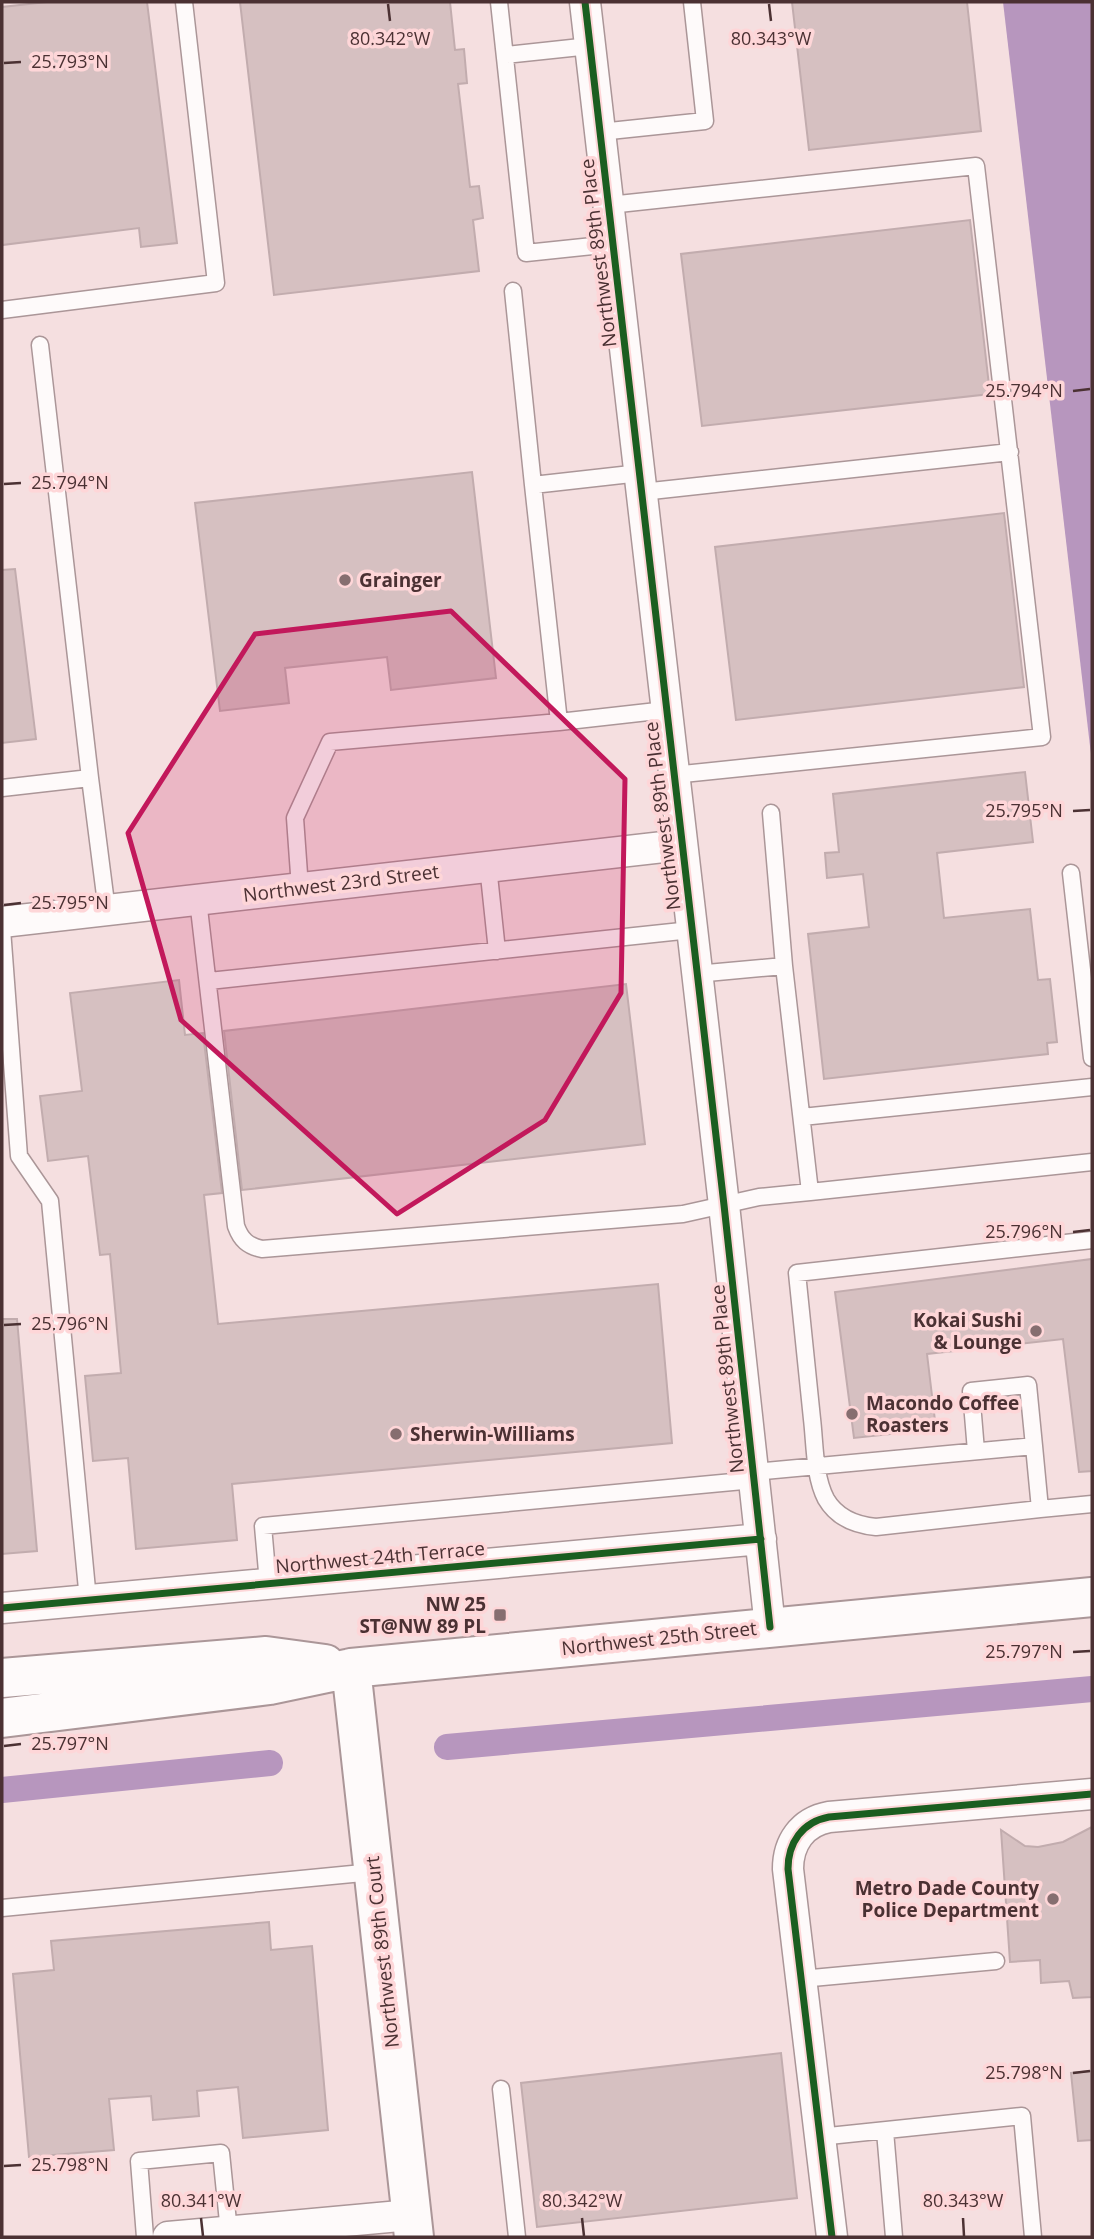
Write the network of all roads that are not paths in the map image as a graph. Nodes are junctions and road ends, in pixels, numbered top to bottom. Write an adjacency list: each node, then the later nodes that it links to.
1 (184, 2): 11 (lane)
2 (499, 2): 6 (lane)
3 (585, 2): 5 (street, Northwest 89th Place)
4 (692, 2): 7 (lane)
5 (590, 46): 6 (lane); 7 (street, Northwest 89th Place)
6 (505, 55): 9 (lane)
7 (600, 132): 8 (street, Northwest 89th Place)
8 (609, 205): 9 (street, Northwest 89th Place); 13 (lane)
9 (612, 244): 14 (street, Northwest 89th Place)
10 (513, 291): 15 (lane)
11 (2, 310)
12 (40, 345): 19 (lane)
13 (1010, 452): 14 (lane); 18 (lane)
14 (641, 483): 15 (lane); 16 (street, Northwest 89th Place)
15 (533, 485): 17 (lane)
16 (666, 710): 17 (lane); 18 (street, Northwest 89th Place)
17 (559, 722): 25 (lane)
18 (673, 775): 22 (street, Northwest 89th Place)
19 (90, 778): 20 (lane); 27 (lane)
20 (2, 788)
21 (771, 813): 32 (lane)
22 (681, 845): 23 (street, Northwest 23rd Street); 30 (street, Northwest 89th Place)
23 (488, 866): 25 (street, Northwest 23rd Street); 31 (lane)
24 (1071, 873): 35 (lane)
25 (300, 888): 26 (street, Northwest 23rd Street)
26 (198, 900): 27 (street, Northwest 23rd Street); 34 (lane)
27 (107, 911): 28 (street, Northwest 23rd Street)
28 (2, 922)
29 (2, 929): 51 (lane)
30 (691, 930): 31 (lane); 33 (street, Northwest 89th Place)
31 (497, 951): 34 (lane)
32 (785, 966): 33 (lane); 37 (lane)
33 (696, 974): 40 (street, Northwest 89th Place)
34 (209, 981): 40 (lane)
35 (1092, 1058)
36 (1092, 1087): 37 (lane)
37 (802, 1118): 39 (lane)
38 (1092, 1162): 39 (lane)
39 (810, 1192): 40 (lane)
40 (724, 1205): 45 (street, Northwest 89th Place)
41 (1092, 1240): 44 (lane)
42 (1034, 1446): 43 (lane); 43 (lane); 47 (lane)
43 (976, 1451): 44 (lane)
44 (817, 1466): 45 (lane); 47 (lane)
45 (754, 1476): 48 (street, Northwest 89th Place); 49 (lane)
46 (1092, 1504): 47 (lane)
47 (1040, 1509)
48 (761, 1539): 49 (street, Northwest 24th Terrace); 53 (street, Northwest 89th Place)
49 (268, 1583): 51 (street, Northwest 24th Terrace)
50 (1092, 1597): 53 (main road, Northwest 25th Street)
51 (88, 1600): 52 (street, Northwest 24th Terrace)
52 (2, 1608)
53 (770, 1627): 54 (main road, Northwest 25th Street)
54 (351, 1668): 55 (main road, Northwest 25th Street); 56 (main road, Northwest 25th Street); 58 (main road, Northwest 89th Court)
55 (2, 1678)
56 (2, 1718)
57 (1092, 1794): 61 (street)
58 (373, 1872): 59 (lane); 65 (main road, Northwest 89th Court)
59 (2, 1908)
60 (996, 1961): 61 (lane)
61 (801, 1979): 64 (street)
62 (501, 2089): 69 (lane)
63 (885, 2131): 64 (lane); 71 (lane); 72 (lane)
64 (819, 2137): 70 (street)
65 (412, 2226): 66 (street)
66 (229, 2232): 67 (lane); 68 (street)
67 (145, 2237)
68 (179, 2237)
69 (517, 2237)
70 (832, 2237)
71 (894, 2237)
72 (1033, 2237)

